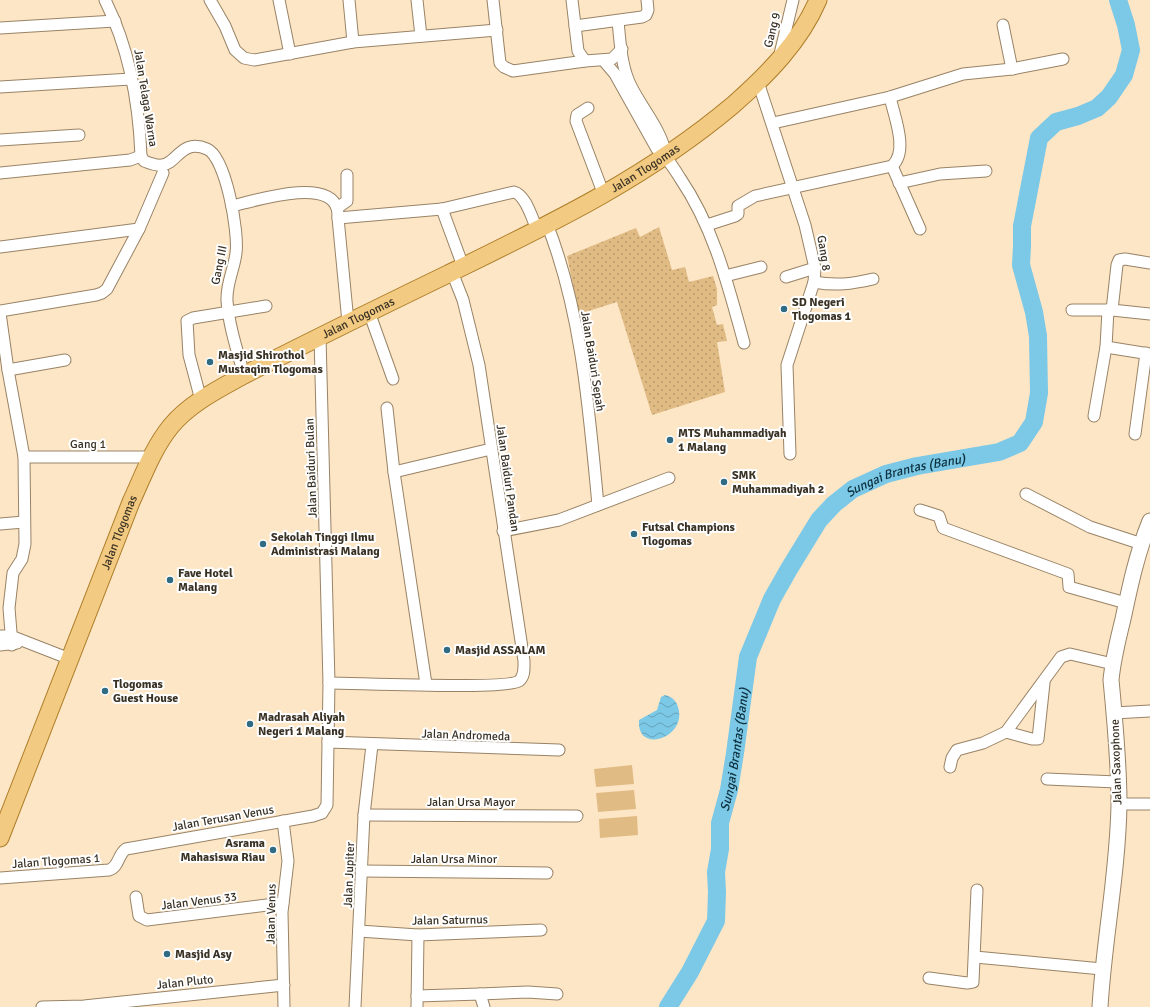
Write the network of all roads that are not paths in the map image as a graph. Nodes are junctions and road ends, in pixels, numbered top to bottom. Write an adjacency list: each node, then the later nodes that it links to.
1 (105, 0): 11 (street, Jalan Telaga Warna)
2 (210, 0): 21 (street)
3 (279, 0): 21 (street)
4 (349, 0): 18 (street)
5 (417, 0): 17 (street)
6 (493, 0): 16 (street)
7 (572, 0): 13 (street)
8 (647, 0): 12 (street)
9 (793, 0): 26 (street, Gang 9)
10 (818, 0): 26 (main road, Jalan Tlogomas)
11 (115, 21): 15 (street); 28 (street, Jalan Telaga Warna)
12 (618, 21): 13 (street); 19 (street)
13 (575, 26): 20 (street)
14 (1003, 26): 27 (street)
15 (0, 28)
16 (497, 30): 17 (street); 25 (street)
17 (421, 36): 18 (street)
18 (353, 42): 21 (street)
19 (622, 49): 24 (street); 30 (street)
20 (578, 51): 23 (street); 25 (street)
21 (290, 54)
22 (1063, 60): 27 (street)
23 (586, 61): 24 (street); 25 (street)
24 (604, 61): 30 (street)
25 (569, 63)
26 (774, 65): 29 (main road, Jalan Tlogomas)
27 (1012, 69): 32 (street)
28 (131, 79): 31 (street); 38 (street, Jalan Telaga Warna)
29 (758, 82): 34 (street, Gang 8); 37 (main road, Jalan Tlogomas)
30 (625, 85): 37 (street)
31 (0, 86)
32 (890, 97): 34 (street); 39 (street)
33 (588, 108): 46 (street)
34 (773, 123): 45 (street, Gang 8)
35 (79, 135): 36 (street)
36 (0, 140)
37 (666, 156): 46 (main road, Jalan Tlogomas); 50 (street)
38 (143, 159): 40 (street); 42 (street)
39 (892, 166): 44 (street); 45 (street)
40 (165, 168): 47 (street, Gang III); 52 (street)
41 (986, 171): 44 (street)
42 (0, 173)
43 (346, 175): 49 (street)
44 (900, 183): 53 (street)
45 (792, 188): 50 (street); 57 (street, Gang 8)
46 (604, 195): 51 (main road, Jalan Tlogomas)
47 (232, 206): 49 (street); 67 (street, Gang III)
48 (442, 209): 49 (street, Jalan Baiduri Sepah); 51 (street, Jalan Baiduri Sepah); 58 (street, Jalan Baiduri Pandan)
49 (338, 213): 70 (street)
50 (707, 225): 59 (street)
51 (542, 227): 58 (main road, Jalan Tlogomas); 90 (street, Jalan Baiduri Sepah)
52 (139, 229): 54 (street); 66 (street)
53 (920, 229)
54 (0, 247)
55 (1150, 263): 65 (street)
56 (761, 267): 59 (street)
57 (815, 268): 60 (street); 62 (street, Gang 8)
58 (457, 269): 68 (main road, Jalan Tlogomas); 83 (street, Jalan Baiduri Pandan)
59 (725, 276): 72 (street)
60 (786, 277)
61 (873, 279): 62 (street)
62 (814, 282): 84 (street, Gang 8)
63 (266, 306): 67 (street)
64 (1072, 310): 65 (street)
65 (1110, 310): 69 (street); 73 (street)
66 (0, 312): 76 (street)
67 (228, 312): 77 (street, Gang III); 79 (street)
68 (369, 312): 70 (main road, Jalan Tlogomas); 78 (street)
69 (1150, 314)
70 (348, 322): 71 (main road, Jalan Tlogomas)
71 (320, 337): 77 (main road, Jalan Tlogomas); 103 (street, Jalan Baiduri Bulan)
72 (744, 343)
73 (1106, 347): 74 (street); 81 (street)
74 (1148, 354): 82 (street)
75 (65, 360): 76 (street)
76 (8, 370): 85 (street)
77 (244, 375): 79 (main road, Jalan Tlogomas)
78 (393, 379)
79 (201, 400): 86 (main road, Jalan Tlogomas)
80 (387, 408): 87 (street)
81 (1094, 416)
82 (1135, 434)
83 (491, 449): 87 (street); 95 (street, Jalan Baiduri Pandan)
84 (790, 454)
85 (24, 457): 86 (street, Gang 1); 93 (street)
86 (152, 457): 100 (main road, Jalan Tlogomas)
87 (394, 472): 104 (street)
88 (669, 478): 90 (street)
89 (1026, 494): 96 (street)
90 (598, 506): 95 (street)
91 (920, 510): 97 (street)
92 (1150, 521): 96 (main road, Jalan Saxophone)
93 (24, 522): 94 (street); 98 (street)
94 (0, 524)
95 (503, 531): 104 (street, Jalan Baiduri Pandan)
96 (1145, 540): 97 (main road, Jalan Saxophone)
97 (1126, 603): 101 (main road, Jalan Saxophone)
98 (11, 640): 99 (street); 100 (street)
99 (0, 645)
100 (66, 657): 120 (main road, Jalan Tlogomas)
101 (1113, 664): 102 (street); 106 (main road, Jalan Saxophone)
102 (1044, 682): 107 (street); 107 (street)
103 (329, 683): 104 (street); 108 (street, Jalan Baiduri Bulan)
104 (426, 684)
105 (1150, 711): 106 (street)
106 (1114, 713): 113 (main road, Jalan Saxophone)
107 (1006, 732): 111 (street)
108 (328, 742): 109 (street); 114 (street, Jalan Baiduri Bulan)
109 (372, 745): 110 (street, Jalan Andromeda); 117 (street, Jalan Jupiter)
110 (559, 750)
111 (950, 767)
112 (1047, 779): 113 (street)
113 (1117, 782): 115 (main road, Jalan Saxophone)
114 (327, 787): 119 (street, Jalan Terusan Venus)
115 (1119, 804): 116 (street); 132 (main road, Jalan Saxophone)
116 (1150, 804)
117 (364, 815): 118 (street, Jalan Ursa Mayor); 122 (street, Jalan Jupiter)
118 (577, 816)
119 (283, 821): 121 (street, Jalan Terusan Venus); 127 (street, Jalan Venus)
120 (0, 838)
121 (113, 869): 124 (street, Jalan Tlogomas 1)
122 (361, 871): 123 (street, Jalan Ursa Minor); 128 (street, Jalan Jupiter)
123 (547, 873)
124 (0, 878)
125 (977, 890): 131 (street)
126 (136, 897): 127 (street, Jalan Venus 33)
127 (283, 904): 134 (street, Jalan Venus)
128 (359, 930): 130 (street, Jalan Saturnus); 142 (street, Jalan Jupiter)
129 (541, 930): 130 (street, Jalan Saturnus)
130 (418, 935): 137 (street)
131 (975, 957): 132 (street); 133 (street)
132 (1102, 969): 144 (main road, Jalan Saxophone)
133 (929, 978)
134 (284, 985): 138 (street, Jalan Pluto); 141 (street, Jalan Venus)
135 (480, 994): 136 (street); 137 (street); 143 (street)
136 (558, 994)
137 (417, 1002)
138 (156, 1003): 139 (street, Jalan Pluto)
139 (88, 1006): 140 (street, Jalan Pluto)
140 (42, 1007)
141 (284, 1007)
142 (355, 1007)
143 (484, 1007)
144 (1100, 1007)

